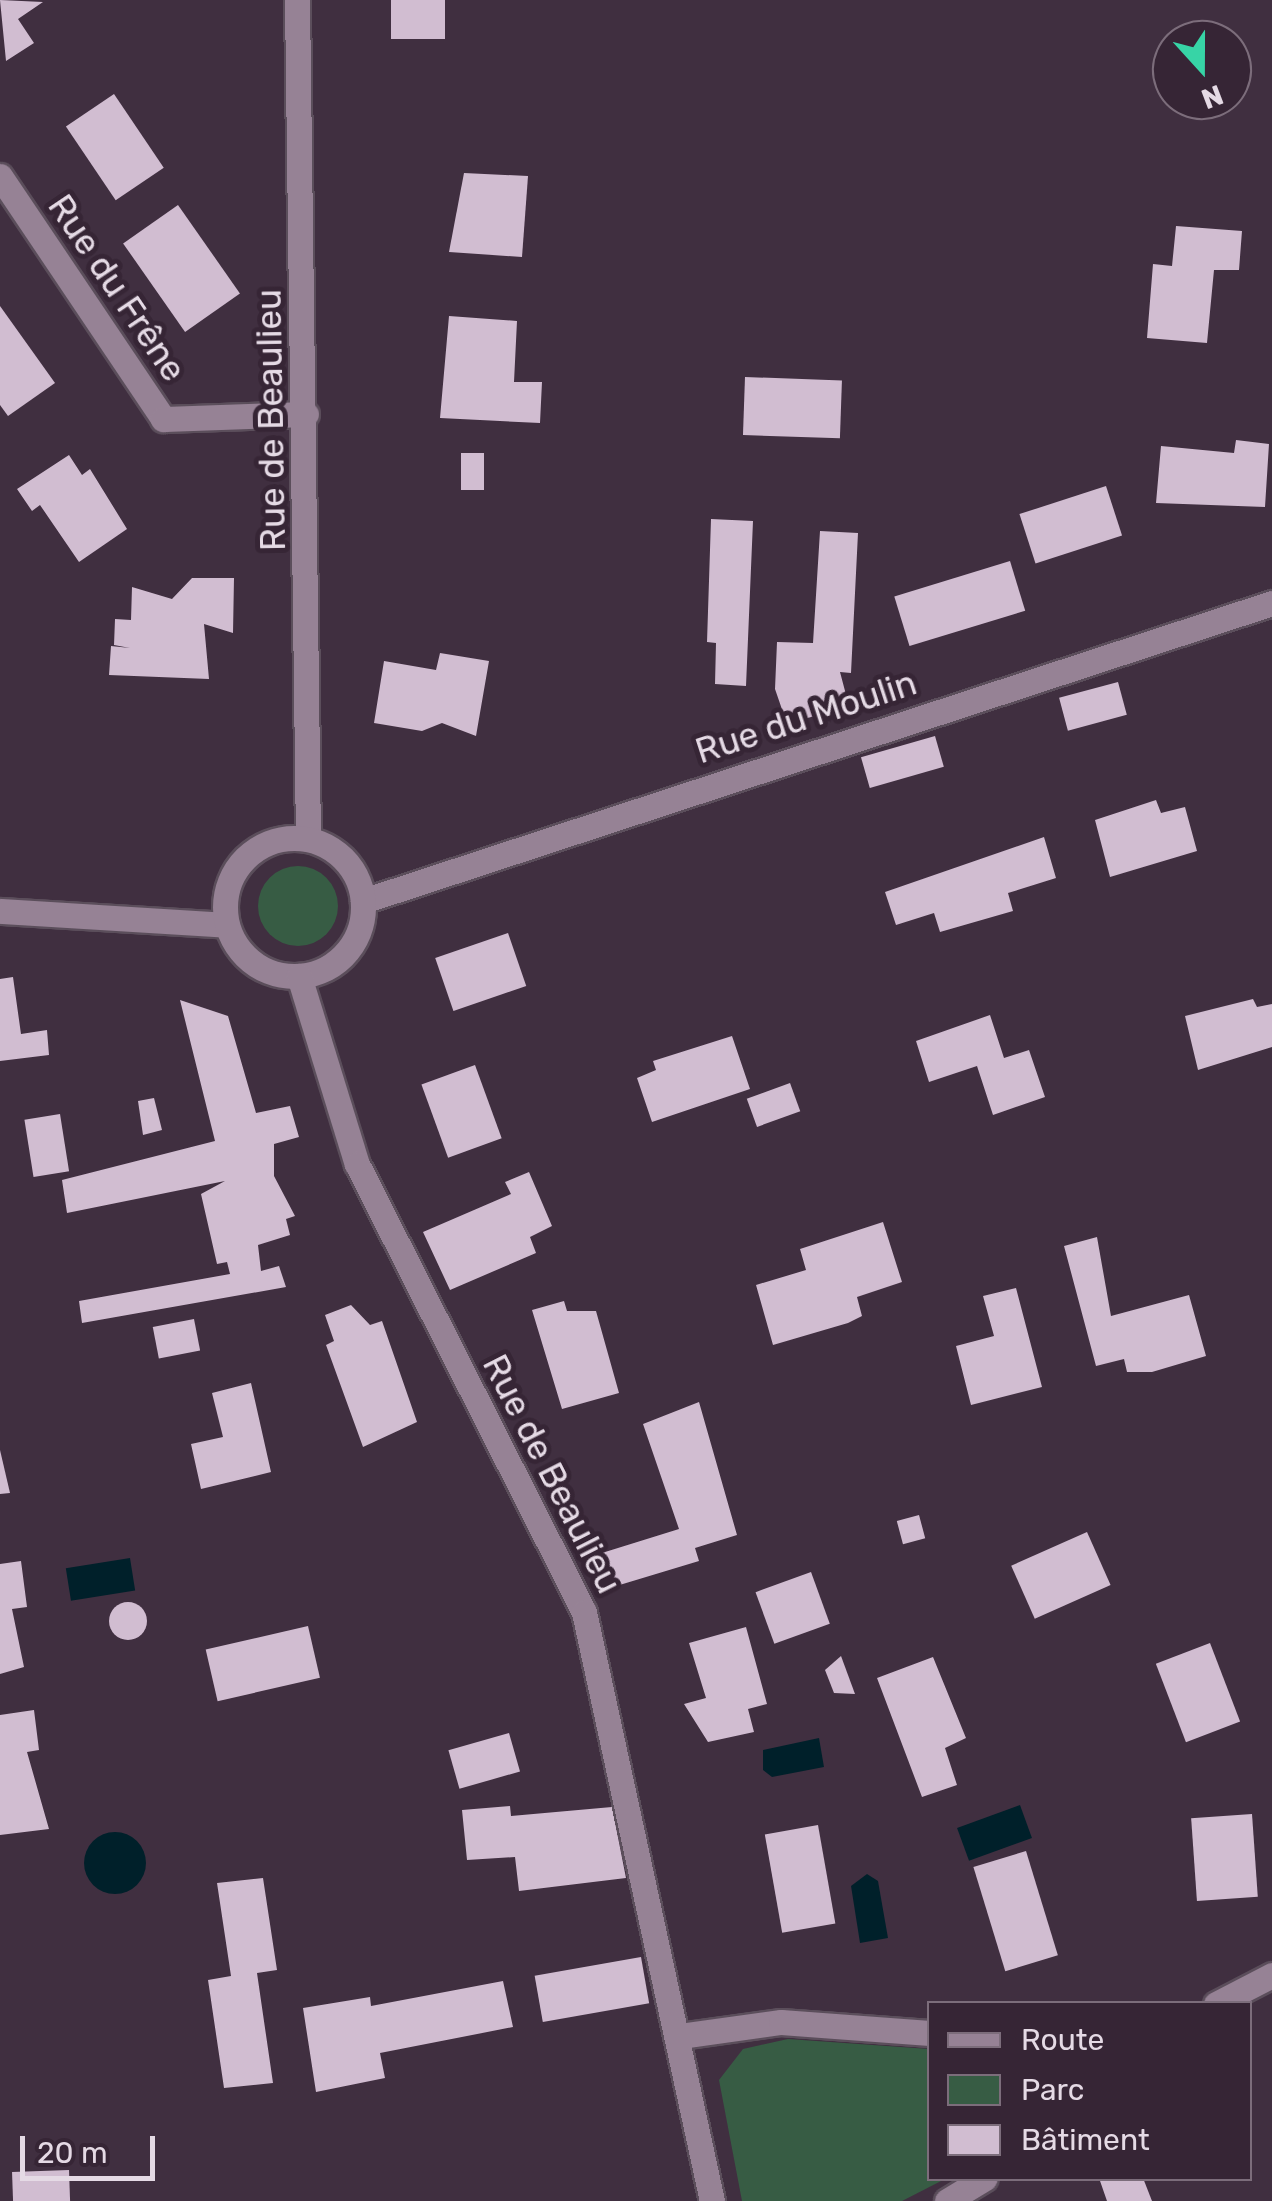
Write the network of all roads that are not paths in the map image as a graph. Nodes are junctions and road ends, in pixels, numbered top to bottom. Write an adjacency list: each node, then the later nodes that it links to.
1 (297, 0): 3 (street, Rue de Beaulieu)
2 (0, 176): 3 (street, Rue du Frêne)
3 (306, 414): 5 (street, Rue de Beaulieu)
4 (1272, 603): 6 (street, Rue du Moulin)
5 (308, 840): 6 (street); 8 (street)
6 (363, 901): 9 (street)
7 (0, 911): 8 (street)
8 (227, 925): 9 (street)
9 (300, 976): 13 (street, Rue de Beaulieu)
10 (1272, 1975): 11 (street)
11 (1222, 2001)
12 (927, 2033): 13 (street)
13 (680, 2036): 15 (street, Rue de Beaulieu)
14 (979, 2181): 16 (street)
15 (712, 2201)
16 (947, 2201)

